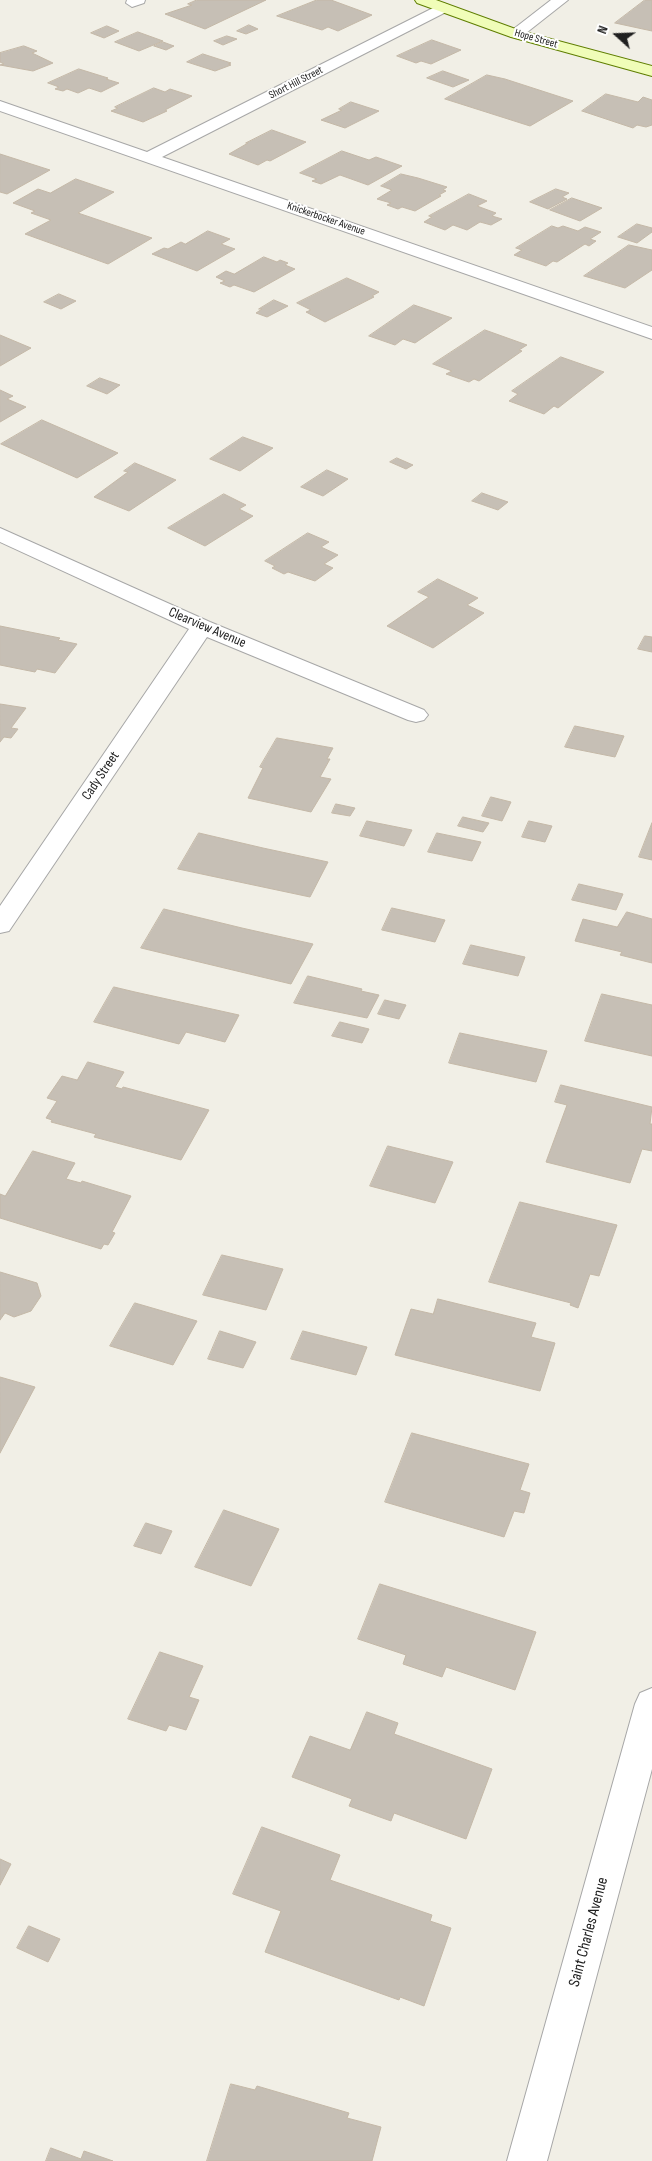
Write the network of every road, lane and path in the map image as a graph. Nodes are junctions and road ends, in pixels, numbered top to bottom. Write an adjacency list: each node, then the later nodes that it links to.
1 (422, 0): 3 (main road, Hope Street)
2 (562, 0): 4 (street)
3 (443, 8): 4 (main road, Hope Street); 7 (street, Short Hill Street)
4 (516, 34): 5 (main road, Hope Street)
5 (652, 71)
6 (0, 106): 7 (street, Knickerbocker Avenue)
7 (149, 157): 8 (street, Knickerbocker Avenue)
8 (652, 333)
9 (0, 534): 10 (street, Clearview Avenue)
10 (202, 627): 11 (street, Clearview Avenue); 12 (street, Cady Street)
11 (416, 715)
12 (0, 925)
13 (652, 1704): 14 (street, Saint Charles Avenue)
14 (527, 2161)

